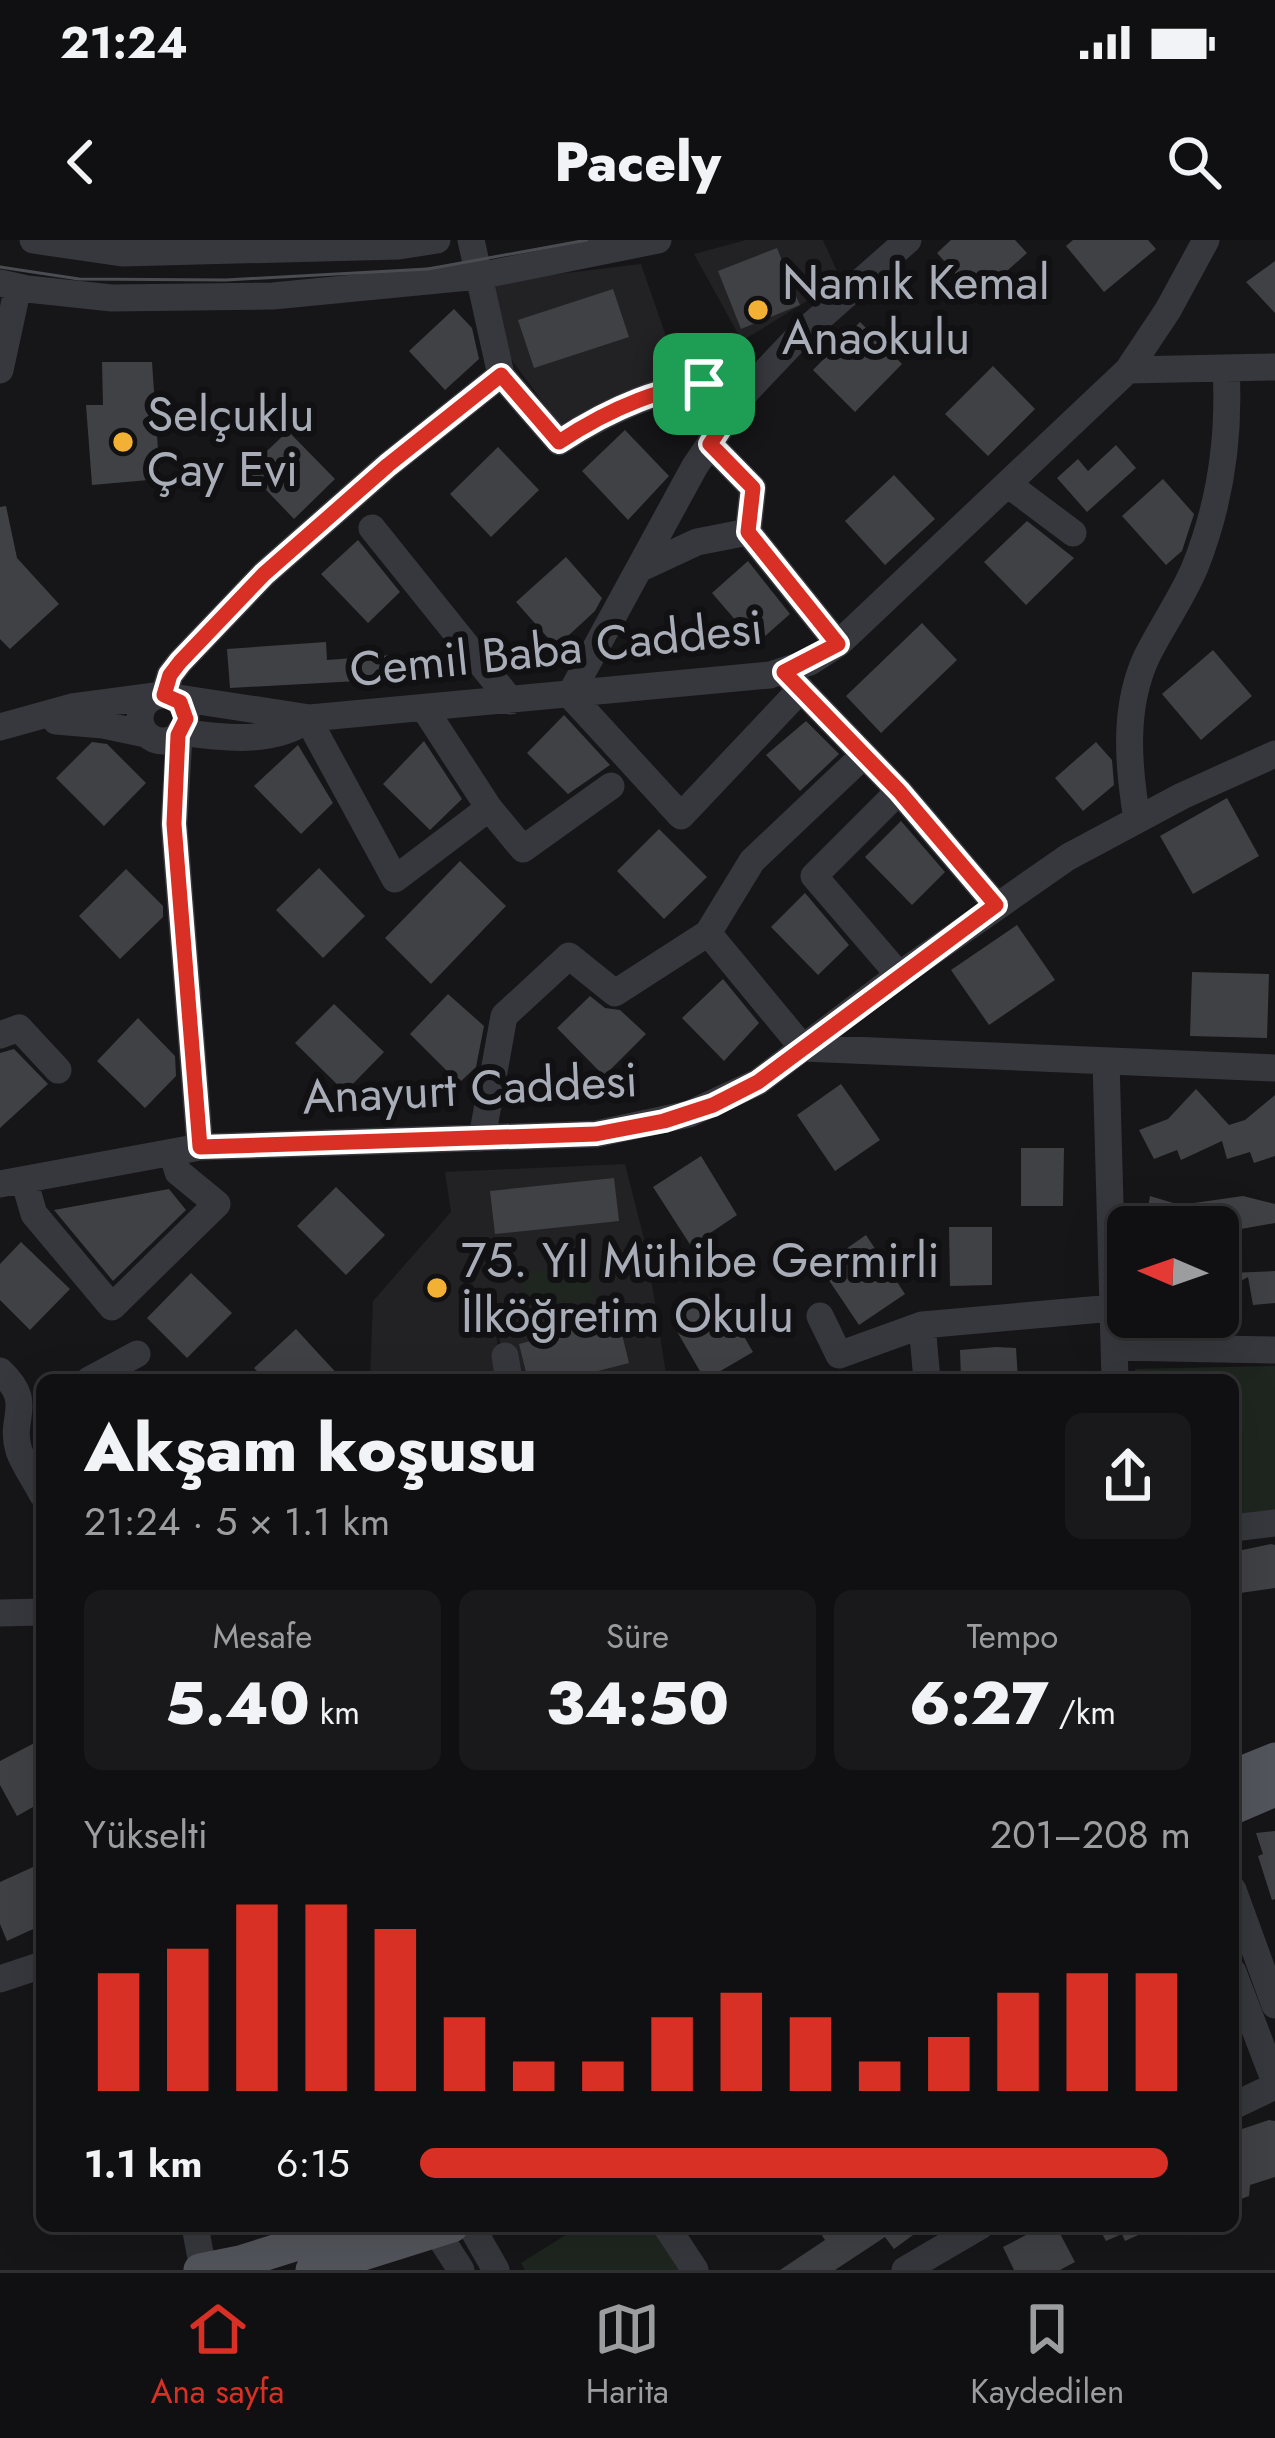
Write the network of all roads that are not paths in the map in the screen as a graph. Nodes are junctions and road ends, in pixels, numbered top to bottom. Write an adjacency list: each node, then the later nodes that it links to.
1 (33, 240): 8 (street)
2 (437, 240): 7 (street)
3 (471, 240): 9 (street)
4 (658, 240): 9 (street)
5 (908, 240): 16 (street)
6 (1206, 240): 14 (street, Cemil Baba Caddesi)
7 (207, 245): 8 (street)
8 (161, 246)
9 (478, 276): 10 (street); 15 (street)
10 (9, 285): 13 (street)
11 (1275, 367): 12 (street)
12 (1226, 368): 14 (street); 37 (street)
13 (0, 370)
14 (1129, 370): 18 (street, Cemil Baba Caddesi)
15 (501, 375): 16 (street); 26 (street)
16 (742, 395): 17 (street)
17 (710, 444): 20 (street); 22 (street)
18 (1009, 485): 21 (street); 23 (street, Cemil Baba Caddesi)
19 (372, 528): 27 (street)
20 (748, 532): 22 (street); 23 (street)
21 (1072, 533)
22 (639, 569): 25 (street)
23 (838, 644): 24 (street, Cemil Baba Caddesi)
24 (792, 681): 25 (street, Cemil Baba Caddesi); 25 (street); 32 (street)
25 (571, 695): 27 (street, Cemil Baba Caddesi)
26 (163, 696): 29 (street, Cemil Baba Caddesi); 30 (street, Cemil Baba Caddesi); 31 (street); 31 (street)
27 (511, 701): 28 (street, Cemil Baba Caddesi)
28 (424, 708): 29 (street, Cemil Baba Caddesi); 36 (street)
29 (311, 718): 31 (street, Cemil Baba Caddesi); 36 (street)
30 (8, 725): 31 (street, Cemil Baba Caddesi)
31 (164, 735): 47 (street)
32 (864, 754): 35 (street); 39 (street)
33 (1275, 754): 37 (street, Anayurt Caddesi)
34 (611, 786): 36 (street)
35 (899, 791): 38 (street); 40 (street)
36 (489, 808)
37 (1137, 819): 38 (street, Anayurt Caddesi)
38 (996, 905): 40 (street, Anayurt Caddesi)
39 (708, 933): 42 (street); 46 (street)
40 (899, 975): 42 (street, Anayurt Caddesi)
41 (0, 1035): 45 (street)
42 (803, 1048): 43 (street); 46 (street, Anayurt Caddesi)
43 (1106, 1061): 44 (street); 49 (street)
44 (1275, 1068)
45 (58, 1070)
46 (482, 1138): 47 (street, Anayurt Caddesi)
47 (186, 1149): 48 (street, Anayurt Caddesi); 48 (street)
48 (12, 1182)
49 (1110, 1206)
50 (1107, 1309): 52 (street)
51 (820, 1316): 52 (street)
52 (922, 1325): 59 (street)
53 (1114, 1338): 54 (street)
54 (1114, 1347): 55 (street); 60 (street)
55 (1275, 1349)
56 (137, 1354): 58 (street)
57 (0, 1371): 61 (street)
58 (100, 1374)
59 (926, 1374)
60 (1115, 1374)
61 (32, 1411): 62 (street)
62 (36, 1483)
63 (1275, 1523): 64 (street)
64 (1239, 1527)
65 (36, 1612): 66 (street)
66 (0, 1613)
67 (1275, 1759): 68 (main road)
68 (1239, 1774)
69 (1275, 1790): 70 (main road)
70 (1239, 1805)
71 (1239, 1906): 75 (street)
72 (36, 1967): 73 (street)
73 (0, 1978)
74 (1239, 1988): 76 (street)
75 (1275, 2005)
76 (1275, 2084): 77 (street)
77 (1239, 2102)
78 (196, 2232): 86 (street)
79 (336, 2232): 86 (main road)
80 (435, 2232): 85 (main road)
81 (445, 2232): 87 (street)
82 (474, 2232): 88 (street)
83 (670, 2232): 89 (street)
84 (970, 2232): 90 (street)
85 (318, 2269)
86 (201, 2270)
87 (461, 2270)
88 (496, 2270)
89 (695, 2270)
90 (905, 2270)

